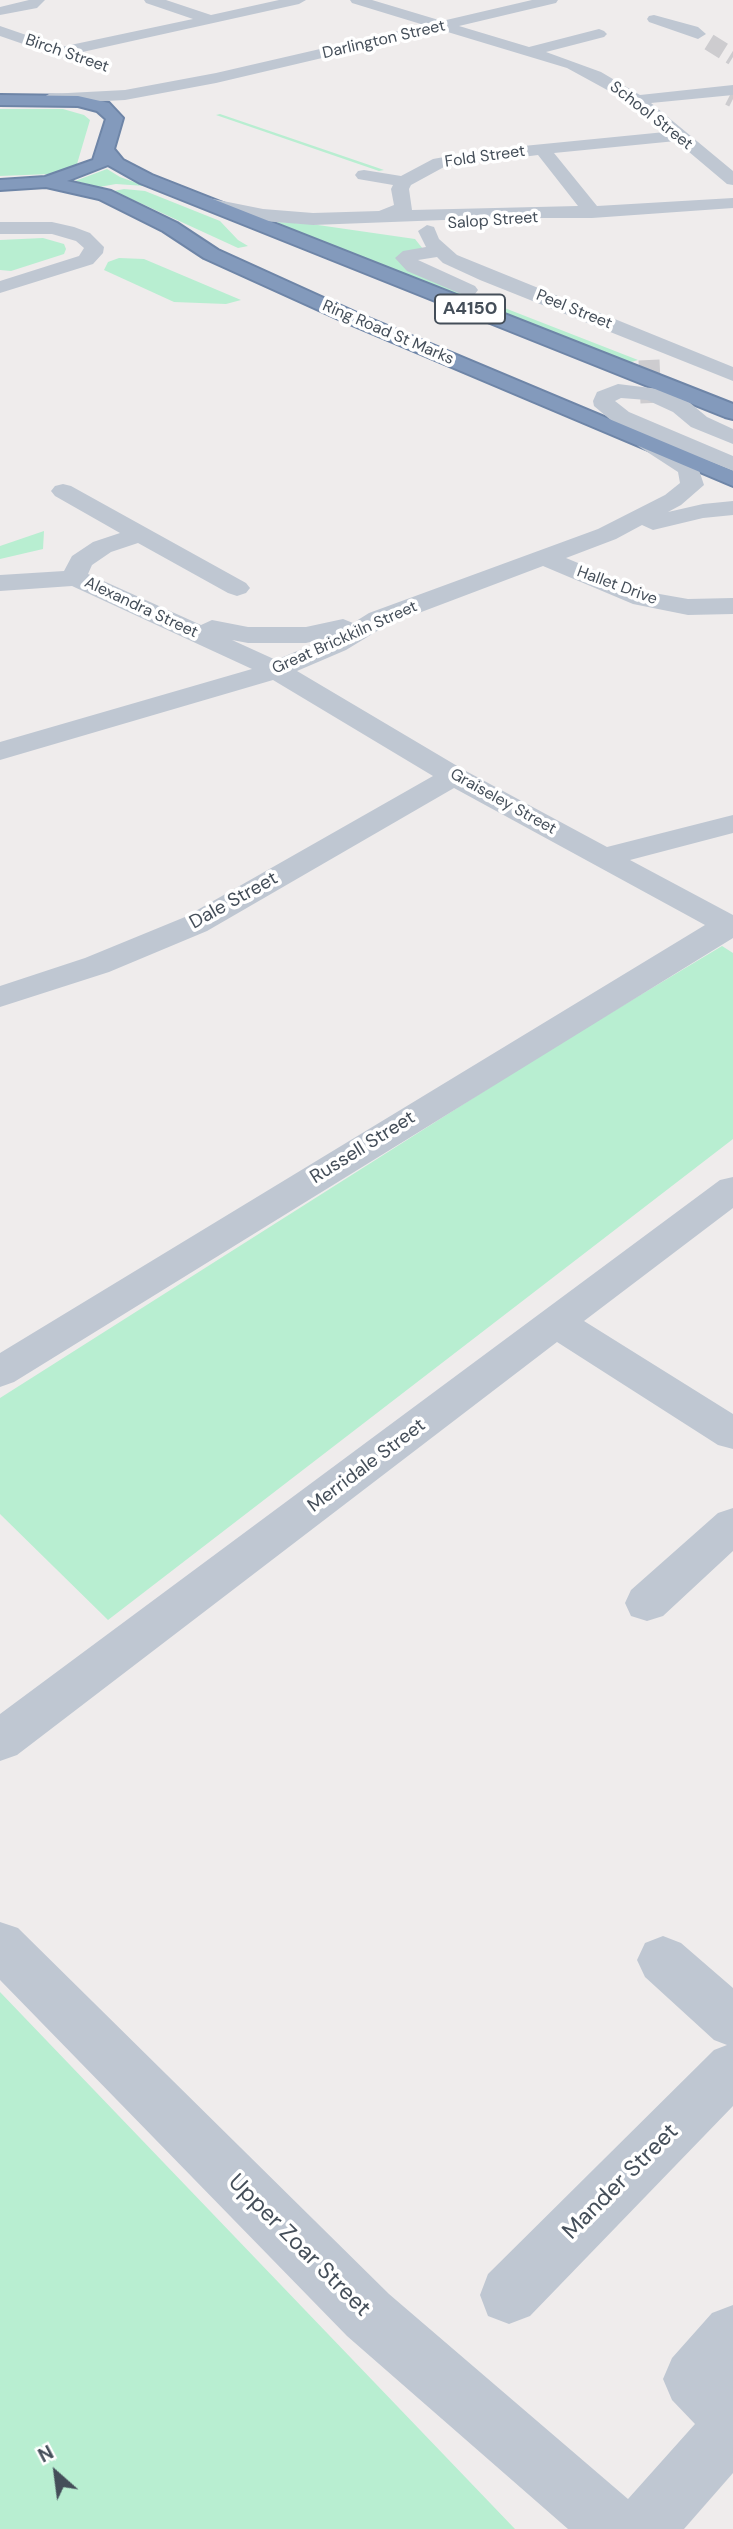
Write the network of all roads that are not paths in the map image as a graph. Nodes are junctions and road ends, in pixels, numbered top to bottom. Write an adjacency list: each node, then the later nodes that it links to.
1 (152, 0): 7 (street)
2 (299, 0): 7 (street)
3 (357, 0): 9 (street, School Street)
4 (551, 0): 9 (street, Darlington Street)
5 (32, 4): 6 (street)
6 (0, 10)
7 (211, 19): 13 (street)
8 (654, 19): 12 (street)
9 (442, 26): 14 (street, School Street); 16 (street, Darlington Street)
10 (0, 32): 13 (street, Birch Street)
11 (599, 34): 14 (street)
12 (703, 38)
13 (60, 52): 15 (street, Birch Street)
14 (528, 52): 20 (street, School Street)
15 (101, 66)
16 (216, 78): 19 (street, Darlington Street); 21 (street, Darlington Street)
17 (724, 91): 20 (street)
18 (4, 99): 19 (highway)
19 (49, 99): 21 (highway)
20 (637, 100): 23 (street, School Street)
21 (116, 118): 25 (highway)
22 (500, 133): 26 (street)
23 (678, 136): 24 (street, Fold Street); 28 (street, School Street)
24 (542, 149): 26 (street, Fold Street); 34 (street, Fold Street)
25 (106, 151): 29 (highway, A4150); 33 (highway, A4150)
26 (520, 151): 30 (street, Fold Street)
27 (364, 176): 30 (street)
28 (733, 180)
29 (46, 182): 31 (highway, A4150); 39 (highway, Ring Road St Marks / A4150)
30 (404, 182): 35 (street)
31 (6, 185): 39 (highway)
32 (733, 203): 34 (street, Salop Street)
33 (208, 204): 36 (street, Salop Street); 46 (highway, A4150)
34 (592, 212): 35 (street, Salop Street); 38 (street, Salop Street)
35 (380, 218): 36 (street, Salop Street)
36 (313, 219): 38 (street, Salop Street)
37 (0, 228): 41 (street)
38 (427, 231): 40 (street)
39 (211, 254): 48 (highway, Ring Road St Marks / A4150)
40 (445, 255): 42 (street); 42 (street); 44 (street, Peel Street)
41 (0, 287)
42 (543, 315): 43 (street)
43 (649, 360)
44 (729, 370)
45 (651, 403): 49 (street)
46 (733, 412)
47 (733, 437): 50 (street)
48 (646, 441): 51 (highway, Ring Road St Marks / A4150); 55 (street, Great Brickkiln Street)
49 (733, 450)
50 (733, 464)
51 (733, 479)
52 (63, 491): 54 (street)
53 (733, 508): 55 (street)
54 (140, 534): 57 (street); 59 (street)
55 (607, 534): 56 (street, Great Brickkiln Street)
56 (544, 558): 60 (street, Hallet Drive); 62 (street, Great Brickkiln Street)
57 (73, 578): 58 (street, Alexandra Street); 61 (street, Alexandra Street)
58 (0, 583)
59 (237, 588)
60 (733, 606)
61 (165, 619): 62 (street); 63 (street, Alexandra Street)
62 (378, 620): 63 (street, Great Brickkiln Street)
63 (276, 670): 64 (street, Great Brickkiln Street); 65 (street, Graiseley Street)
64 (0, 751)
65 (454, 776): 67 (street, Graiseley Street); 69 (street, Dale Street)
66 (733, 824): 67 (street)
67 (604, 857): 68 (street, Graiseley Street)
68 (730, 927): 72 (street, Russell Street)
69 (0, 997)
70 (733, 1189): 71 (street, Merridale Street)
71 (557, 1323): 73 (street); 76 (street, Merridale Street)
72 (0, 1372)
73 (733, 1434)
74 (733, 1525): 75 (street)
75 (646, 1602)
76 (0, 1741)
77 (0, 1945): 85 (street, Upper Zoar Street)
78 (663, 1960): 79 (street)
79 (733, 2022)
80 (733, 2068): 81 (street, Mander Street)
81 (509, 2295)
82 (733, 2334): 83 (street)
83 (733, 2421)
84 (733, 2427): 86 (street)
85 (615, 2529)
86 (643, 2529)

